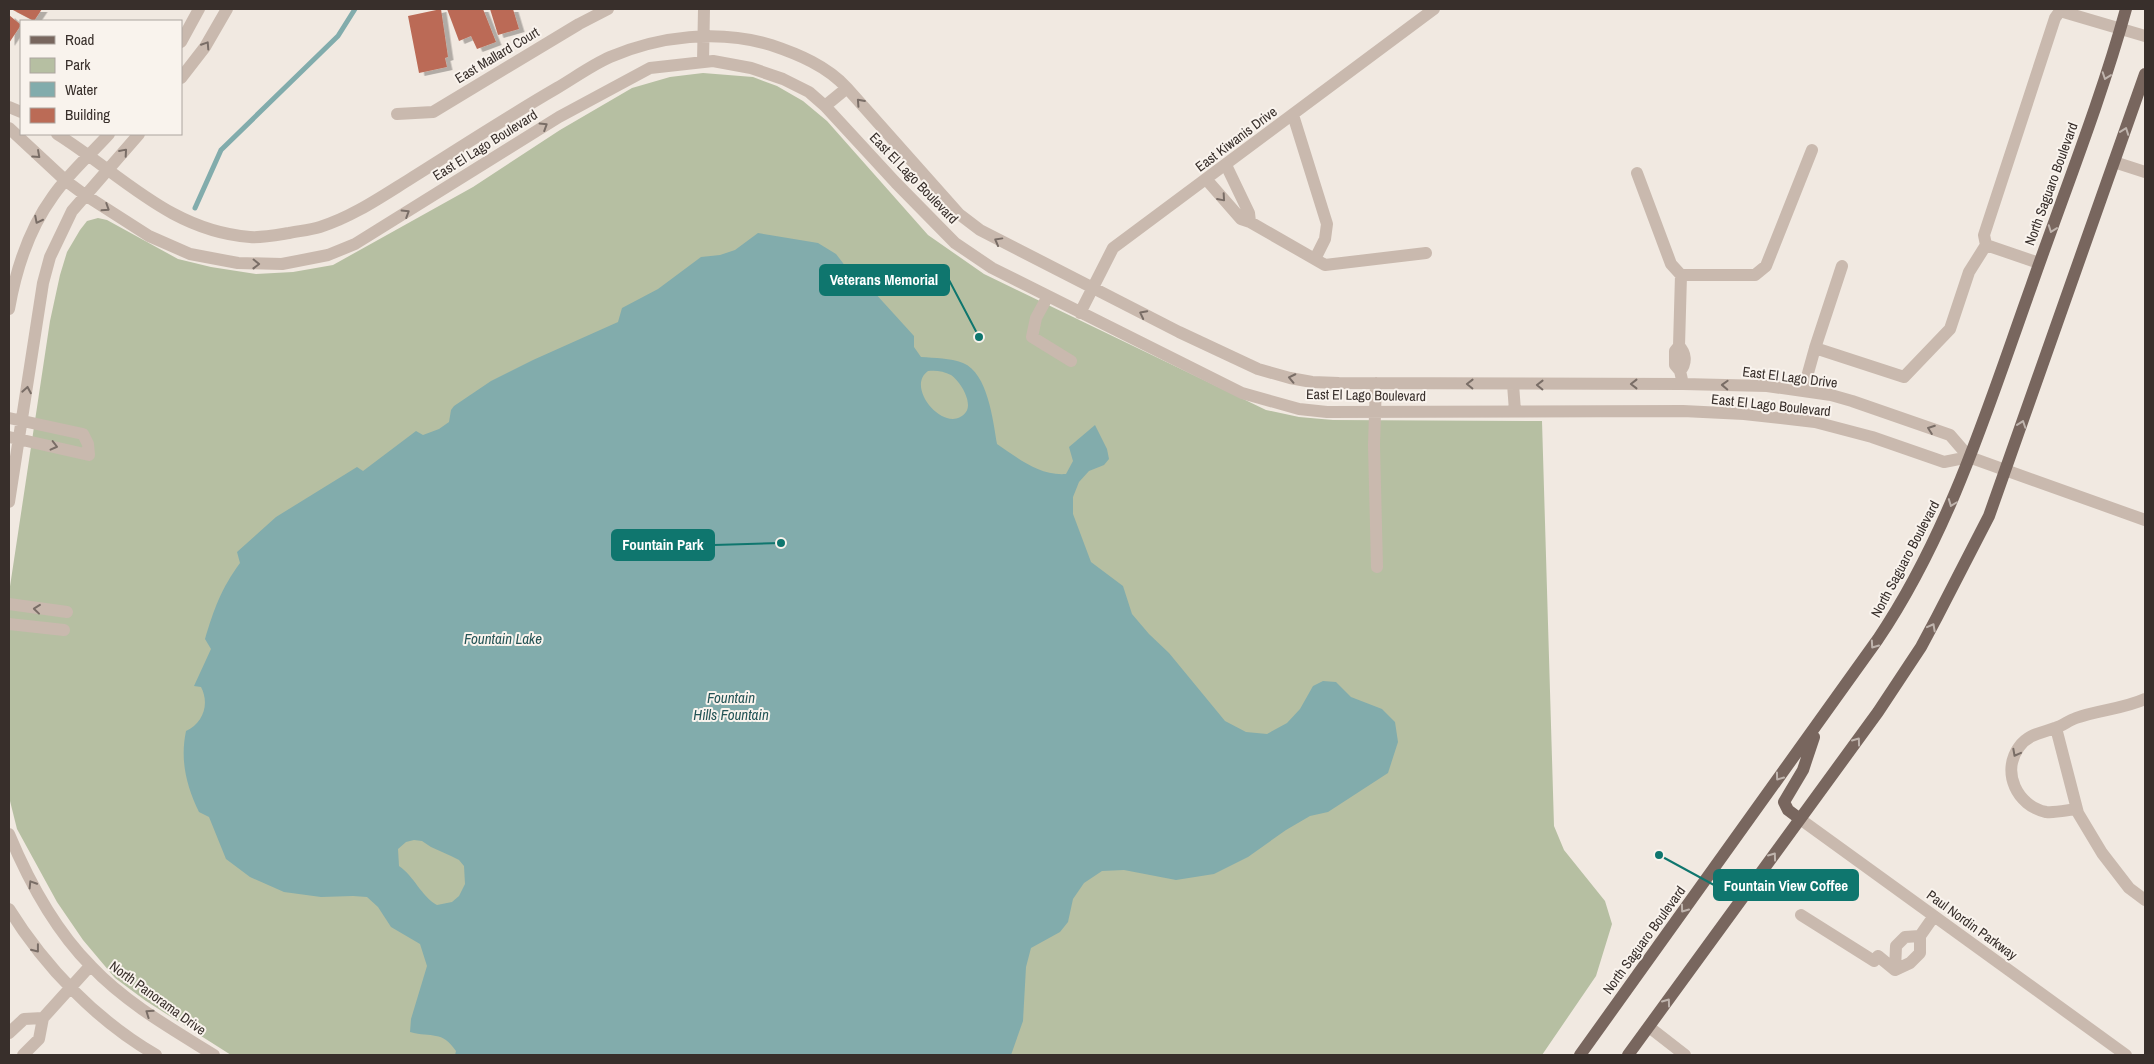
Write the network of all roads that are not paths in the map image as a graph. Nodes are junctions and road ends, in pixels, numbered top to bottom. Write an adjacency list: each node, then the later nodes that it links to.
1 (199, 9): 11 (street)
2 (227, 9): 14 (street, one-way to 2)
3 (608, 9): 17 (street, East Mallard Court)
4 (704, 9): 9 (street)
5 (1434, 9): 7 (street, East Kiwanis Drive)
6 (2126, 9): 8 (main road, North Saguaro Boulevard)
7 (1420, 13): 18 (street, East Kiwanis Drive)
8 (2120, 29): 10 (street); 34 (street); 37 (main road, North Saguaro Boulevard, one-way to 37)
9 (703, 36): 12 (street); 15 (street, East El Lago Boulevard); 27 (street, East El Lago Boulevard)
10 (2145, 36)
11 (182, 40)
12 (704, 62): 16 (street, East El Lago Boulevard); 32 (street, East El Lago Boulevard, one-way to 12)
13 (2145, 74): 25 (main road, one-way to 13)
14 (182, 77)
15 (847, 88): 16 (street); 40 (street, East El Lago Boulevard, one-way to 15)
16 (825, 106): 41 (street, East El Lago Boulevard)
17 (397, 114)
18 (1293, 115): 26 (street, East Kiwanis Drive); 36 (street)
19 (9, 128): 31 (street, East El Lago Boulevard, one-way to 31)
20 (60, 135): 24 (street, East El Lago Boulevard)
21 (108, 135): 24 (street)
22 (137, 135): 27 (street, one-way to 22)
23 (1812, 150): 39 (street)
24 (90, 154): 27 (street, East El Lago Boulevard); 31 (street)
25 (2114, 162): 28 (street); 55 (main road, one-way to 25)
26 (1226, 165): 30 (street, East Kiwanis Drive); 33 (street)
27 (108, 170): 32 (street)
28 (2145, 172)
29 (1637, 173): 39 (street)
30 (1206, 179): 33 (street, one-way to 33); 40 (street, East Kiwanis Drive)
31 (66, 181): 32 (street, East El Lago Boulevard); 42 (street, one-way to 42)
32 (85, 195): 52 (street, one-way to 32)
33 (1250, 222): 36 (street)
34 (1986, 245): 37 (street); 44 (street)
35 (1426, 252): 36 (street)
36 (1315, 259)
37 (2039, 263): 54 (main road, North Saguaro Boulevard)
38 (1842, 266): 44 (street)
39 (1681, 275): 46 (street)
40 (1092, 289): 43 (street, East Kiwanis Drive); 47 (street, East El Lago Boulevard, one-way to 40)
41 (1048, 296): 43 (street, East El Lago Boulevard); 45 (street)
42 (9, 309)
43 (1080, 313): 50 (street, East El Lago Boulevard)
44 (1815, 348): 49 (street)
45 (1071, 361)
46 (1681, 378): 48 (street, one-way to 48); 49 (street, East El Lago Drive, one-way to 46)
47 (1376, 383): 48 (street, one-way to 47); 50 (street)
48 (1513, 384): 51 (street)
49 (1803, 391): 54 (street, East El Lago Drive, one-way to 49)
50 (1375, 411): 51 (street, East El Lago Boulevard); 58 (street)
51 (1516, 411): 54 (street, East El Lago Boulevard)
52 (15, 419): 53 (street); 53 (street, one-way to 52)
53 (14, 438): 56 (street)
54 (1969, 457): 55 (street, East El Lago Drive); 64 (main road, North Saguaro Boulevard, one-way to 64)
55 (2006, 470): 57 (street, East El Lago Drive); 67 (main road, one-way to 55)
56 (9, 502)
57 (2145, 520)
58 (1377, 567)
59 (9, 604): 60 (street, one-way to 59)
60 (67, 612)
61 (9, 624): 62 (street)
62 (64, 630)
63 (2145, 699): 65 (street)
64 (1817, 725): 67 (main road); 83 (main road, North Saguaro Boulevard, one-way to 83)
65 (2056, 728): 66 (street); 66 (street, one-way to 66)
66 (2077, 809): 69 (street)
67 (1800, 819): 72 (street, Paul Nordin Parkway); 78 (main road, one-way to 67)
68 (9, 834): 74 (street, North Panorama Drive, one-way to 68)
69 (2145, 900)
70 (9, 909): 76 (street, one-way to 76)
71 (1802, 915): 75 (street)
72 (1934, 916): 73 (street); 86 (street, Paul Nordin Parkway)
73 (1920, 936): 75 (street); 75 (street)
74 (90, 966): 76 (street); 82 (street, North Panorama Drive, one-way to 74)
75 (1895, 970)
76 (70, 987): 77 (street); 81 (street)
77 (43, 1018): 79 (street); 80 (street)
78 (1648, 1027): 84 (main road); 85 (street)
79 (9, 1033)
80 (23, 1055)
81 (156, 1055)
82 (214, 1055)
83 (1580, 1055)
84 (1628, 1055)
85 (1685, 1055)
86 (2126, 1055)

